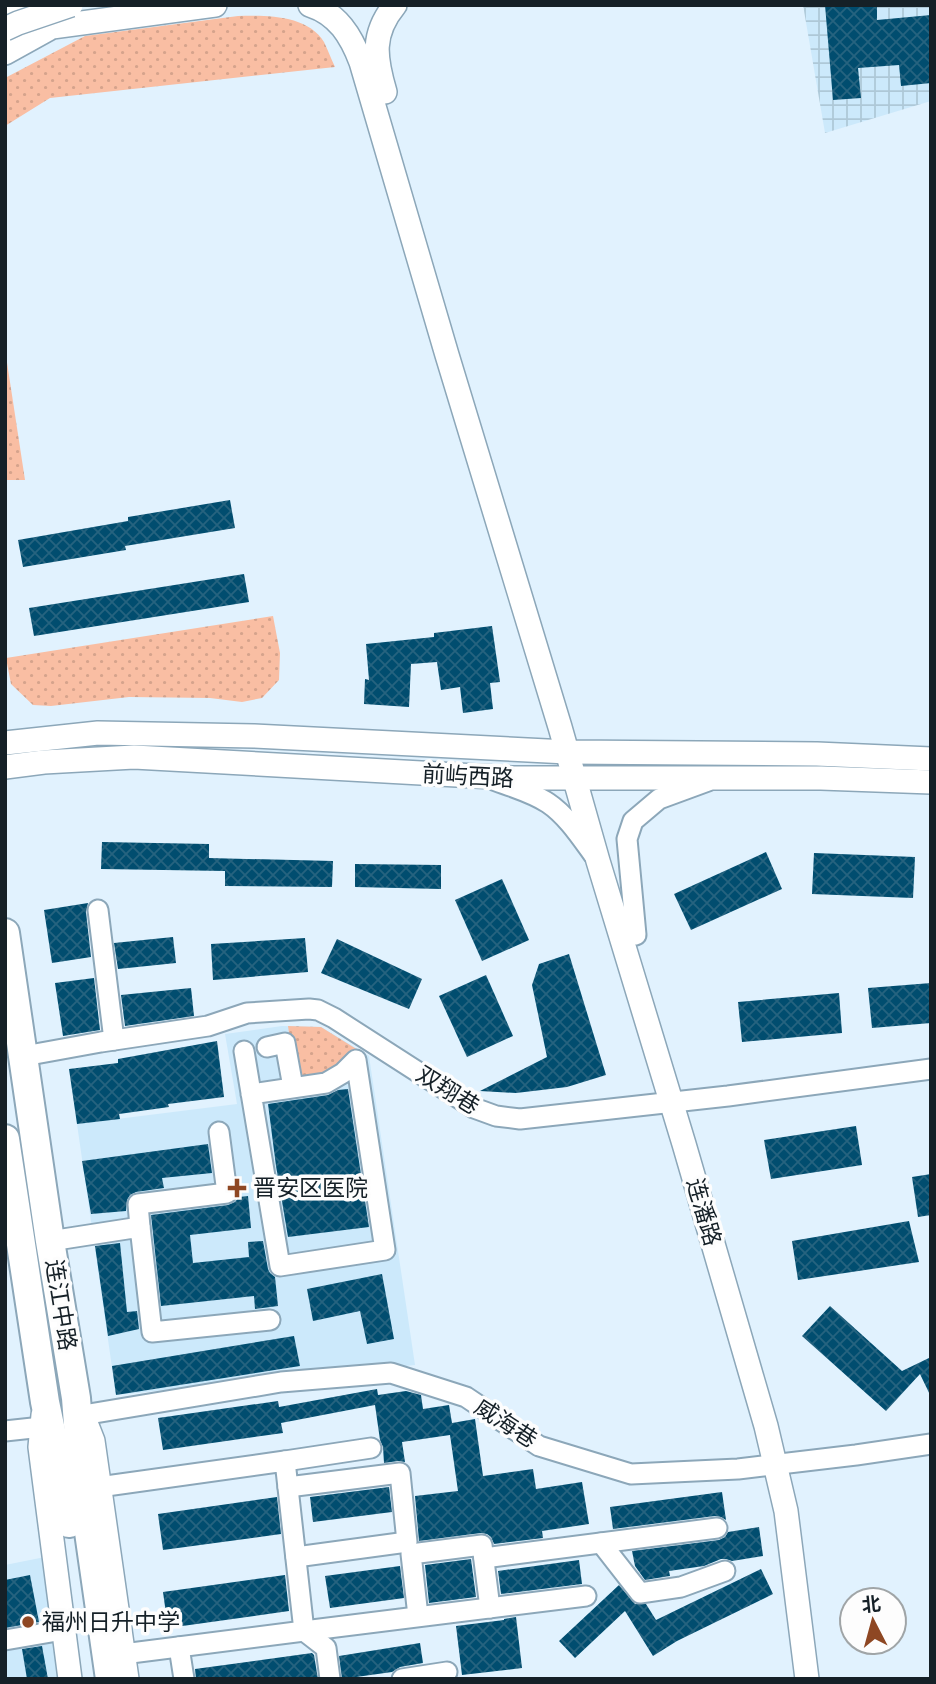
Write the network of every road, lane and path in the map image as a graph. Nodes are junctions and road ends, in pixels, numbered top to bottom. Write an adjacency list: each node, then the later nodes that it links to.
1 (215, 5): 4 (main road)
2 (310, 5): 8 (main road)
3 (395, 5): 8 (main road)
4 (66, 16): 5 (main road, bridge); 6 (main road)
5 (14, 17)
6 (5, 53)
7 (5, 743): 8 (main road, 前屿西路)
8 (573, 752): 9 (main road, 前屿西路); 12 (main road, 连潘路)
9 (931, 760)
10 (5, 767): 11 (main road, 前屿西路)
11 (485, 778): 12 (main road, 前屿西路); 15 (street)
12 (581, 778): 13 (main road, 前屿西路); 15 (main road, 连潘路); 18 (main road, 连潘路)
13 (715, 778): 14 (main road, 前屿西路); 18 (street)
14 (931, 782)
15 (598, 861): 26 (main road, 连潘路)
16 (97, 911): 19 (street)
17 (5, 933): 22 (highway, 连江中路)
18 (636, 935): 26 (main road, 连潘路)
19 (114, 1040): 22 (street, 双翔巷); 26 (street, 双翔巷)
20 (267, 1047): 24 (street)
21 (244, 1051): 25 (street)
22 (24, 1056): 31 (highway, 连江中路)
23 (931, 1069): 26 (street, 双翔巷)
24 (293, 1087): 25 (street); 25 (street)
25 (251, 1094)
26 (678, 1101): 39 (main road, 连潘路)
27 (219, 1132): 30 (street)
28 (5, 1139): 29 (highway, 连江中路)
29 (10, 1207): 34 (highway, 连江中路)
30 (140, 1227): 31 (street); 32 (street)
31 (50, 1241): 33 (highway, 连江中路)
32 (270, 1320)
33 (79, 1406): 39 (street, 威海巷); 41 (highway, 连江中路)
34 (43, 1414): 35 (street); 41 (highway, 连江中路); 50 (main road)
35 (5, 1431)
36 (931, 1444): 39 (street, 威海巷)
37 (371, 1448): 38 (street)
38 (285, 1461): 40 (street); 41 (street)
39 (783, 1464): 63 (main road, 连潘路); 64 (main road, 连潘路)
40 (288, 1487): 44 (street); 44 (street)
41 (82, 1490): 54 (main road); 57 (highway, 连江中路); 58 (highway, 连江中路)
42 (718, 1528): 43 (street)
43 (601, 1543): 45 (street); 46 (street)
44 (296, 1557): 51 (street)
45 (484, 1558): 48 (street); 49 (street)
46 (725, 1571)
47 (586, 1596): 48 (street)
48 (490, 1608): 49 (street)
49 (418, 1616): 51 (street)
50 (62, 1630): 52 (street); 56 (main road)
51 (304, 1631): 53 (street); 61 (street)
52 (5, 1640)
53 (179, 1647): 54 (street); 60 (street)
54 (123, 1654): 59 (main road)
55 (447, 1672): 62 (street)
56 (70, 1679)
57 (91, 1679)
58 (110, 1679)
59 (127, 1679)
60 (184, 1679)
61 (330, 1679)
62 (402, 1679)
63 (807, 1679)
64 (821, 1679)

